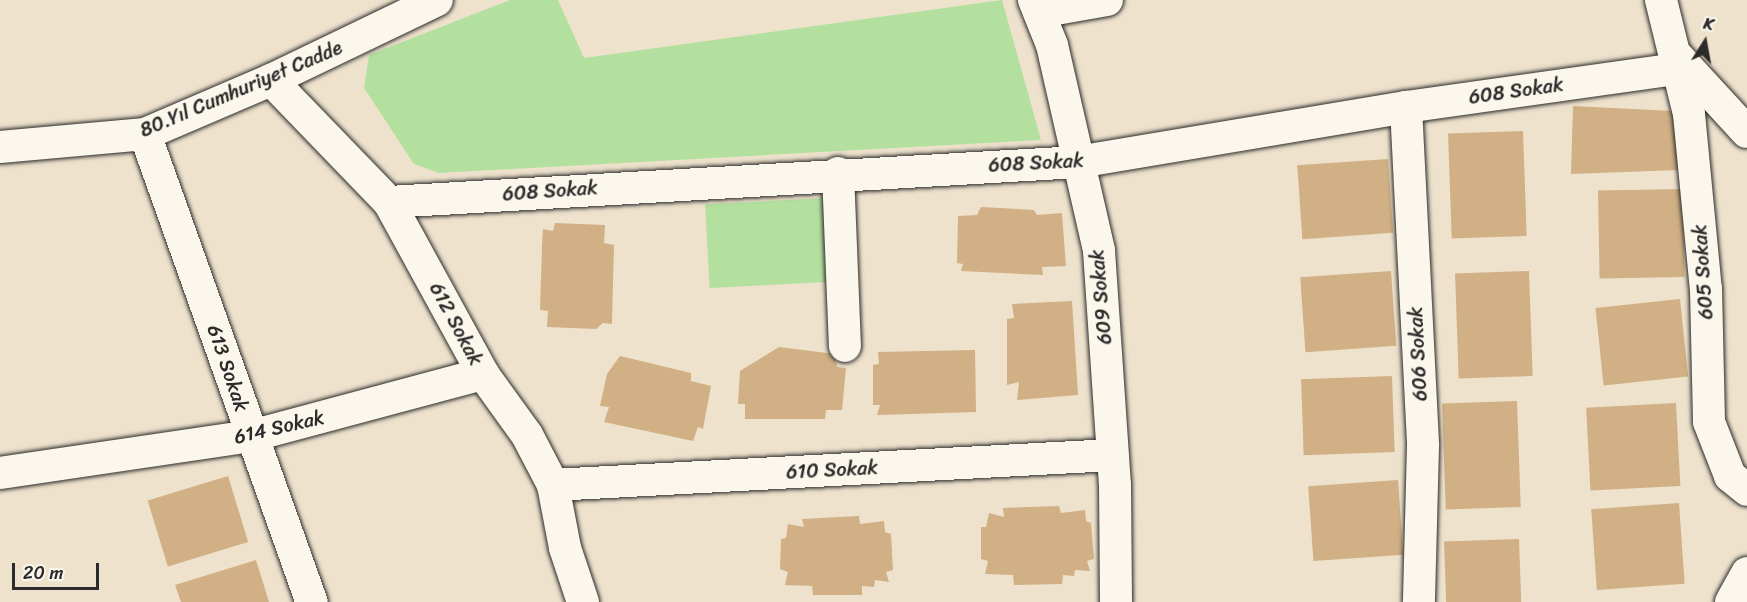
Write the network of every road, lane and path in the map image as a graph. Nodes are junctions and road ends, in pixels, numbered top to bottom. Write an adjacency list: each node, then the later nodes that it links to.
1 (437, 0): 6 (street, 80.Yıl Cumhuriyet Cadde)
2 (1107, 0): 4 (street)
3 (1661, 0): 5 (street, 605 Sokak)
4 (1036, 6): 11 (street, 609 Sokak)
5 (1673, 57): 7 (street, 608 Sokak); 8 (street); 20 (street, 605 Sokak)
6 (271, 80): 9 (street, 80.Yıl Cumhuriyet Cadde); 13 (street, 612 Sokak)
7 (1406, 107): 11 (street, 608 Sokak); 25 (street, 606 Sokak)
8 (1747, 132)
9 (145, 134): 10 (street, 80.Yıl Cumhuriyet Cadde); 16 (street, 613 Sokak)
10 (0, 147)
11 (1078, 162): 12 (street, 608 Sokak); 17 (street, 609 Sokak)
12 (838, 173): 13 (street, 608 Sokak); 14 (street)
13 (389, 202): 15 (street, 612 Sokak)
14 (845, 346)
15 (483, 374): 16 (street, 614 Sokak); 19 (street, 612 Sokak)
16 (251, 436): 18 (street, 614 Sokak); 22 (street, 613 Sokak)
17 (1112, 455): 19 (street, 610 Sokak); 24 (street, 609 Sokak)
18 (0, 473)
19 (553, 484): 23 (street, 612 Sokak)
20 (1747, 490)
21 (1747, 573): 26 (street)
22 (312, 602)
23 (584, 602)
24 (1116, 602)
25 (1419, 602)
26 (1731, 602)

